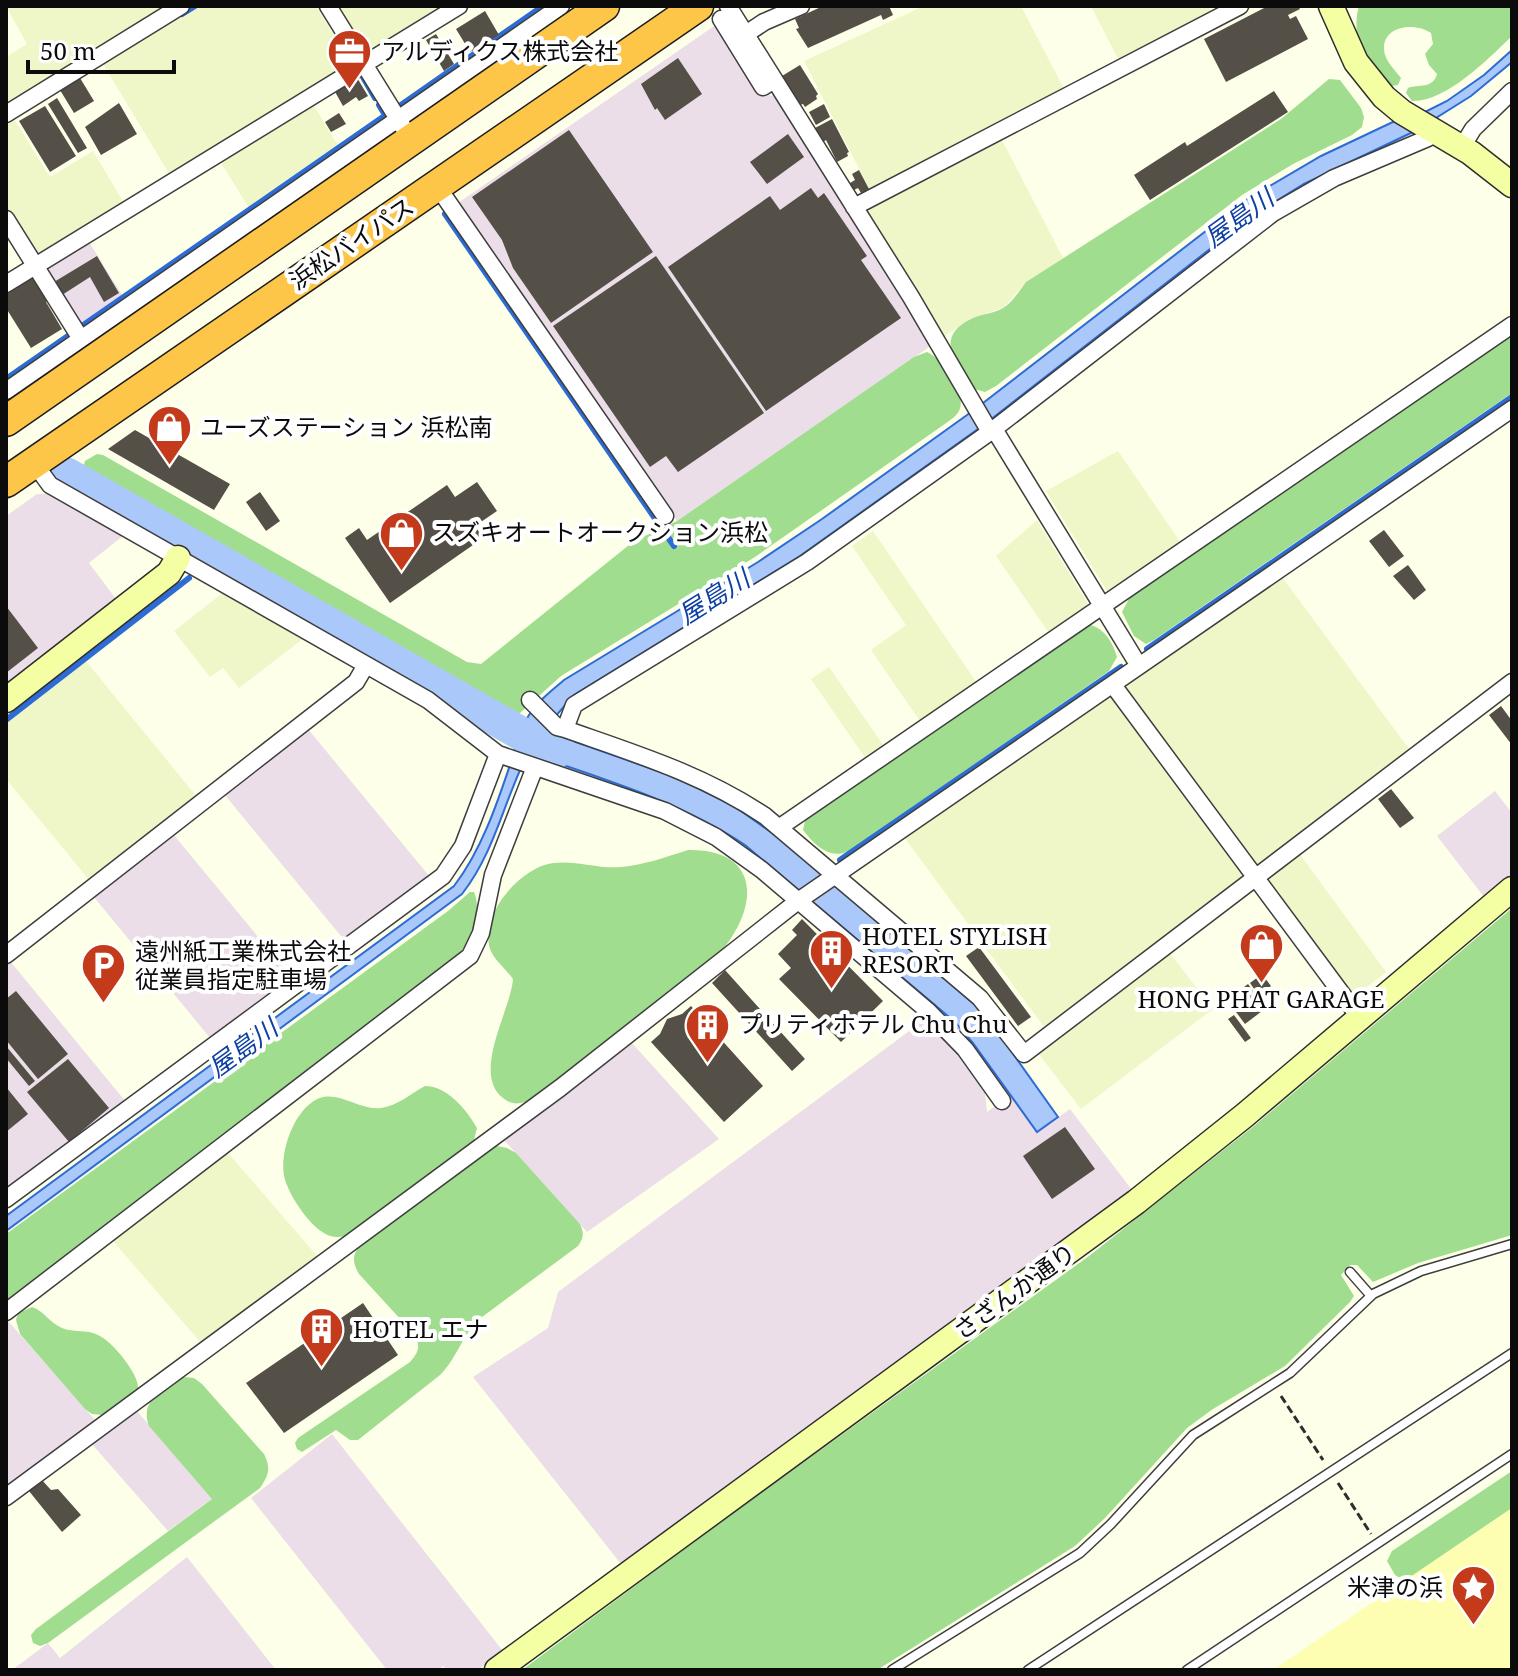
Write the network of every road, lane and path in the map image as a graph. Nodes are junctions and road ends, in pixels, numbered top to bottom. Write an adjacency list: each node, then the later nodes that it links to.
1 (181, 6): 14 (street)
2 (328, 6): 11 (street)
3 (459, 6): 11 (street)
4 (561, 6): 16 (street)
5 (604, 6): 16 (highway)
6 (801, 6): 10 (street)
7 (1240, 6): 20 (street)
8 (1331, 6): 15 (street)
9 (716, 10): 10 (street); 12 (street); 19 (highway, 浜松バイパス)
10 (746, 34): 12 (street)
11 (363, 65): 16 (street); 22 (street)
12 (774, 80): 20 (street)
13 (1512, 91): 17 (street)
14 (6, 114)
15 (1431, 128): 17 (street); 30 (street)
16 (404, 130): 25 (street); 26 (highway)
17 (1462, 147): 18 (street)
18 (1512, 185)
19 (437, 186): 31 (highway, 浜松バイパス); 33 (street)
20 (854, 207): 30 (street)
21 (6, 219): 22 (street)
22 (35, 266): 23 (street); 25 (street)
23 (6, 284)
24 (1512, 325): 35 (street)
25 (81, 339): 26 (street)
26 (29, 390): 27 (street); 29 (highway)
27 (6, 391)
28 (1512, 409): 37 (street)
29 (6, 421)
30 (991, 430): 35 (street); 42 (street)
31 (34, 463): 32 (highway, 浜松バイパス); 34 (street)
32 (6, 482)
33 (665, 516)
34 (178, 558): 36 (street); 40 (street)
35 (1102, 606): 37 (street); 45 (street)
36 (366, 665): 43 (street); 50 (street)
37 (1139, 666): 39 (street)
38 (1512, 682): 47 (street)
39 (1113, 685): 46 (street); 47 (street)
40 (6, 700)
41 (532, 702): 42 (street)
42 (560, 727): 45 (street)
43 (502, 755): 44 (street); 53 (street)
44 (532, 765): 49 (street); 57 (street)
45 (780, 827): 46 (street)
46 (834, 877): 47 (street); 49 (street)
47 (1255, 878): 51 (street)
48 (1512, 889): 51 (street, さざんか通り)
49 (802, 899): 52 (street); 63 (street)
50 (6, 955)
51 (1359, 1017): 65 (street, さざんか通り)
52 (1002, 1101)
53 (6, 1199)
54 (1512, 1244): 56 (lane)
55 (1350, 1272): 56 (lane)
56 (1371, 1296): 66 (lane)
57 (6, 1312)
58 (1512, 1353): 67 (lane)
59 (1289, 1408): 61 (path)
60 (1512, 1454): 64 (lane)
61 (1327, 1466)
62 (1335, 1478): 64 (path)
63 (6, 1497)
64 (1377, 1544): 68 (lane)
65 (497, 1670)
66 (892, 1670)
67 (1028, 1670)
68 (1187, 1670)

